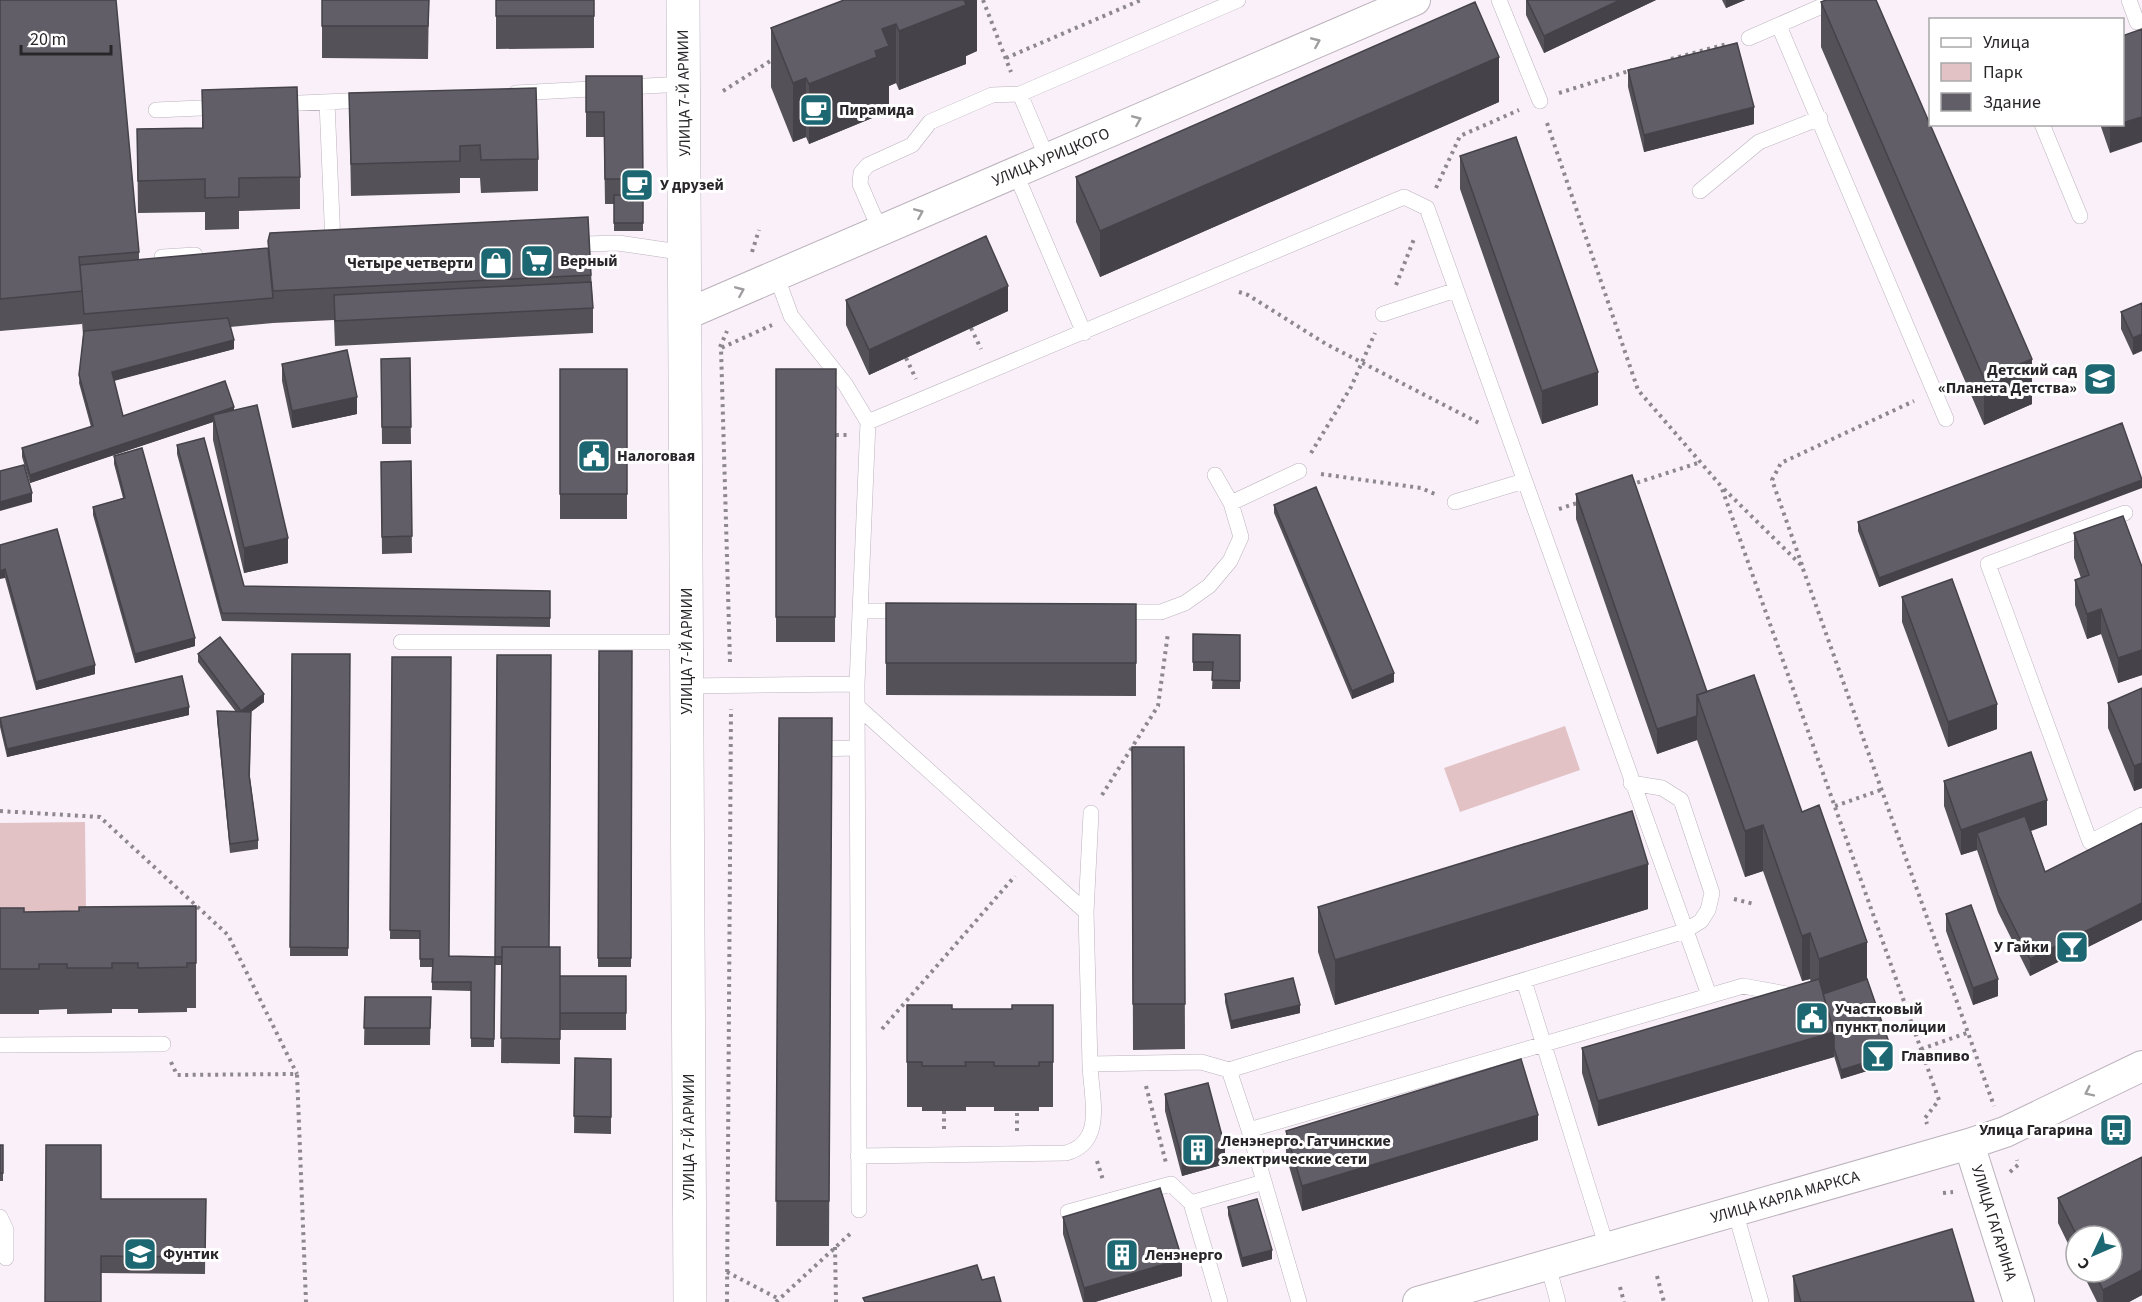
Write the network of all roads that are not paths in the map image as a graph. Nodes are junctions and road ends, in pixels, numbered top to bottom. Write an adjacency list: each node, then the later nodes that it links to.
1 (683, 0): 10 (street, УЛИЦА 7-Й АРМИИ)
2 (1238, 0): 12 (lane)
3 (1412, 0): 21 (street, УЛИЦА УРИЦКОГО, one-way to 3)
4 (1499, 0): 14 (lane)
5 (1836, 0): 8 (lane)
6 (2129, 0): 7 (lane)
7 (2134, 24)
8 (1779, 26): 9 (lane); 19 (lane)
9 (1749, 38)
10 (684, 84): 11 (lane); 28 (street, УЛИЦА 7-Й АРМИИ)
11 (504, 93)
12 (1020, 94): 21 (lane); 25 (lane)
13 (386, 99): 15 (lane)
14 (1540, 101)
15 (327, 102): 16 (lane); 26 (lane)
16 (259, 105)
17 (236, 106): 18 (lane)
18 (156, 110)
19 (1820, 118): 23 (lane); 36 (lane)
20 (2043, 126): 24 (lane)
21 (1047, 158): 22 (street, УЛИЦА УРИЦКОГО)
22 (1015, 172): 25 (street, УЛИЦА УРИЦКОГО, one-way to 22); 35 (lane)
23 (1700, 191)
24 (2080, 216)
25 (880, 230): 31 (street, УЛИЦА УРИЦКОГО)
26 (333, 244)
27 (586, 244): 28 (lane)
28 (686, 253): 33 (street, УЛИЦА 7-Й АРМИИ)
29 (208, 254): 30 (lane)
30 (162, 257)
31 (776, 275): 33 (street, УЛИЦА УРИЦКОГО, one-way to 31); 37 (lane)
32 (1456, 290): 34 (lane); 35 (lane); 40 (lane)
33 (687, 314): 48 (street, УЛИЦА 7-Й АРМИИ)
34 (1383, 314)
35 (1084, 333): 37 (lane)
36 (1946, 419)
37 (868, 422): 44 (lane)
38 (1299, 471): 42 (lane)
39 (1215, 475): 42 (lane)
40 (1524, 481): 41 (lane); 54 (lane)
41 (1455, 502)
42 (1230, 503): 46 (lane)
43 (2125, 513): 56 (lane)
44 (860, 611): 45 (lane); 49 (lane)
45 (918, 611)
46 (1103, 612)
47 (401, 642): 48 (lane)
48 (687, 642): 50 (street, УЛИЦА 7-Й АРМИИ)
49 (856, 684): 50 (lane); 51 (lane)
50 (687, 686): 80 (street, УЛИЦА 7-Й АРМИИ)
51 (857, 706): 52 (lane); 57 (lane)
52 (857, 748): 53 (lane); 70 (lane)
53 (792, 749)
54 (1631, 783): 58 (lane); 58 (lane)
55 (1091, 813): 57 (lane)
56 (2142, 815)
57 (1086, 912): 65 (lane)
58 (1685, 931): 59 (lane); 61 (lane)
59 (1524, 981): 64 (lane); 67 (lane)
60 (1787, 994): 61 (lane)
61 (1709, 995): 64 (lane)
62 (163, 1044): 63 (lane)
63 (0, 1045)
64 (1544, 1045): 68 (lane); 77 (lane)
65 (1090, 1064): 67 (lane); 70 (lane)
66 (2142, 1066): 69 (street, УЛИЦА КАРЛА МАРКСА, one-way to 69)
67 (1229, 1070): 68 (lane)
68 (1249, 1130): 71 (lane)
69 (1970, 1144): 73 (street, УЛИЦА КАРЛА МАРКСА); 86 (street, УЛИЦА ГАГАРИНА)
70 (858, 1156): 76 (lane)
71 (1264, 1182): 72 (lane); 82 (lane)
72 (1191, 1203): 74 (lane); 81 (lane)
73 (1735, 1211): 77 (street, УЛИЦА КАРЛА МАРКСА); 85 (lane)
74 (1068, 1212)
75 (0, 1217): 78 (lane)
76 (859, 1218)
77 (1606, 1248): 79 (street, УЛИЦА КАРЛА МАРКСА)
78 (6, 1258)
79 (1548, 1265): 83 (street, УЛИЦА КАРЛА МАРКСА); 84 (lane)
80 (690, 1302)
81 (1220, 1302)
82 (1299, 1302)
83 (1418, 1302)
84 (1558, 1302)
85 (1761, 1302)
86 (2019, 1302)

